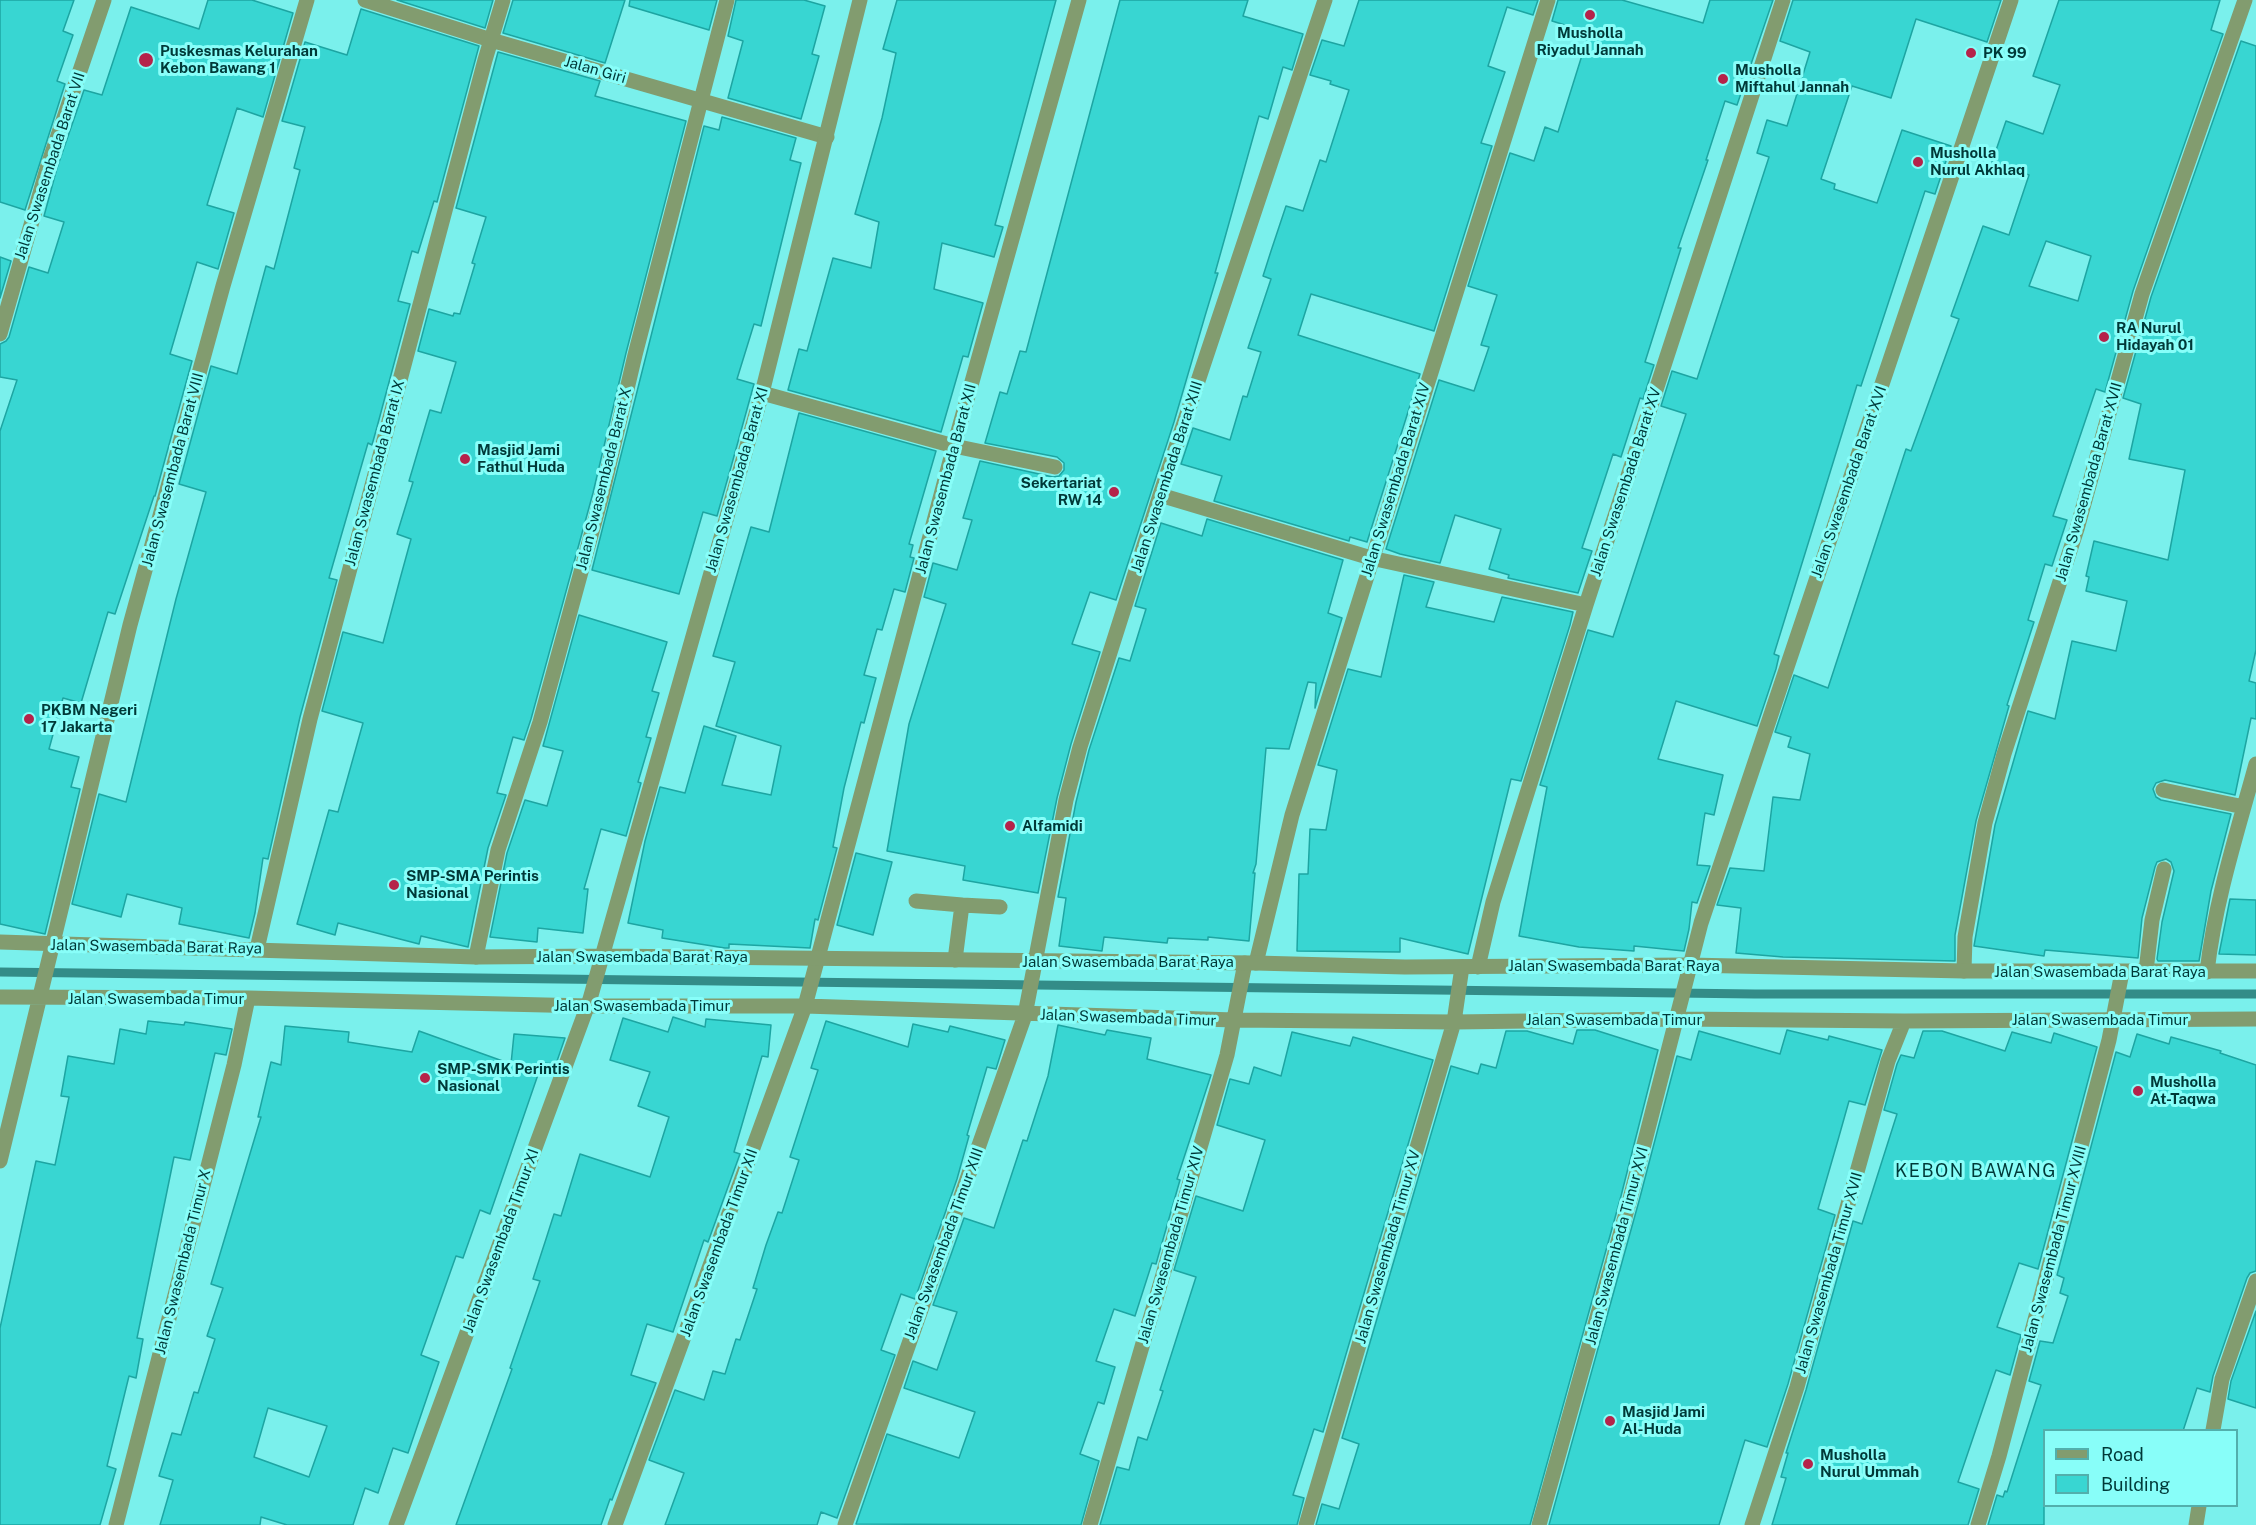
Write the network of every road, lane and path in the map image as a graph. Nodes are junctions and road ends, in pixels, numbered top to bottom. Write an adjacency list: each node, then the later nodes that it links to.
1 (104, 0): 16 (street, Jalan Swasembada Barat VII)
2 (307, 0): 32 (street, Jalan Swasembada Barat VIII)
3 (365, 0): 13 (street, Jalan Giri)
4 (503, 0): 13 (street, Jalan Swasembada Barat IX)
5 (727, 0): 14 (street, Jalan Swasembada Barat X)
6 (860, 0): 15 (street, Jalan Swasembada Barat XI)
7 (1079, 0): 18 (street, Jalan Swasembada Barat XII)
8 (1325, 0): 20 (street, Jalan Swasembada Barat XIII)
9 (1548, 0): 21 (street, Jalan Swasembada Barat XIV)
10 (1783, 0): 22 (street, Jalan Swasembada Barat XV)
11 (2012, 0): 41 (street, Jalan Swasembada Barat XVI)
12 (2245, 0): 42 (street, Jalan Swasembada Barat XVII)
13 (491, 40): 14 (street, Jalan Giri); 31 (street, Jalan Swasembada Barat IX)
14 (701, 101): 15 (street, Jalan Giri); 33 (street, Jalan Swasembada Barat X)
15 (827, 137): 17 (street, Jalan Swasembada Barat XI)
16 (0, 334)
17 (762, 393): 18 (street); 35 (street, Jalan Swasembada Barat XI)
18 (954, 446): 19 (street); 36 (street, Jalan Swasembada Barat XII)
19 (1055, 467)
20 (1160, 495): 21 (street); 38 (street, Jalan Swasembada Barat XIII)
21 (1371, 558): 22 (street); 37 (street, Jalan Swasembada Barat XIV)
22 (1586, 605): 39 (street, Jalan Swasembada Barat XV)
23 (2256, 764): 25 (street)
24 (2163, 789): 25 (street)
25 (2244, 807): 45 (street)
26 (2164, 869): 43 (street)
27 (916, 901): 28 (street)
28 (962, 905): 29 (street); 34 (street)
29 (1000, 907)
30 (0, 942): 32 (street, Jalan Swasembada Barat Raya)
31 (257, 949): 32 (street, Jalan Swasembada Barat Raya); 33 (street, Jalan Swasembada Barat Raya)
32 (52, 950): 47 (street, Jalan Swasembada Barat VIII)
33 (476, 957): 35 (street, Jalan Swasembada Barat Raya)
34 (955, 960): 36 (street, Jalan Swasembada Barat Raya); 38 (street, Jalan Swasembada Barat Raya)
35 (601, 962): 36 (street, Jalan Swasembada Barat Raya); 50 (street, Jalan Swasembada Timur XI)
36 (815, 963): 51 (street, Jalan Swasembada Timur XII)
37 (1248, 966): 38 (street, Jalan Swasembada Barat Raya); 40 (street, Jalan Swasembada Barat Raya); 53 (street, Jalan Swasembada Timur XIV)
38 (1035, 967): 52 (street, Jalan Swasembada Timur XIII)
39 (1478, 967): 40 (street, Jalan Swasembada Barat Raya); 41 (street, Jalan Swasembada Barat Raya)
40 (1462, 969): 55 (street, Jalan Swasembada Timur XV)
41 (1688, 970): 42 (street, Jalan Swasembada Barat Raya); 54 (street, Jalan Swasembada Timur XVI)
42 (1964, 971): 46 (street, Jalan Swasembada Barat Raya)
43 (2146, 971): 45 (street, Jalan Swasembada Barat Raya); 46 (street, Jalan Swasembada Barat Raya)
44 (2256, 971): 45 (street, Jalan Swasembada Barat Raya)
45 (2208, 972)
46 (2122, 974): 57 (street, Jalan Swasembada Timur XVIII)
47 (41, 995): 48 (street, Jalan Swasembada Timur); 49 (street, Jalan Swasembada Timur); 59 (street, Jalan Swasembada Barat VIII)
48 (0, 997)
49 (248, 998): 50 (street, Jalan Swasembada Timur); 63 (street, Jalan Swasembada Timur X)
50 (589, 1003): 51 (street, Jalan Swasembada Timur); 64 (street, Jalan Swasembada Timur XI)
51 (805, 1004): 52 (street, Jalan Swasembada Timur); 65 (street, Jalan Swasembada Timur XII)
52 (1026, 1010): 53 (street, Jalan Swasembada Timur); 66 (street, Jalan Swasembada Timur XIII)
53 (1235, 1014): 55 (street, Jalan Swasembada Timur); 67 (street, Jalan Swasembada Timur XIV)
54 (1678, 1014): 55 (street, Jalan Swasembada Timur); 58 (street, Jalan Swasembada Timur); 69 (street, Jalan Swasembada Timur XVI)
55 (1454, 1019): 68 (street, Jalan Swasembada Timur XV)
56 (2256, 1019): 57 (street, Jalan Swasembada Timur)
57 (2114, 1020): 58 (street, Jalan Swasembada Timur); 71 (street, Jalan Swasembada Timur XVIII)
58 (1904, 1021): 70 (street, Jalan Swasembada Timur XVII)
59 (0, 1161)
60 (2256, 1281): 61 (street)
61 (2213, 1429)
62 (2199, 1507): 72 (street)
63 (116, 1525)
64 (396, 1525)
65 (615, 1525)
66 (845, 1525)
67 (1090, 1525)
68 (1306, 1525)
69 (1539, 1525)
70 (1752, 1525)
71 (1978, 1525)
72 (2196, 1525)

